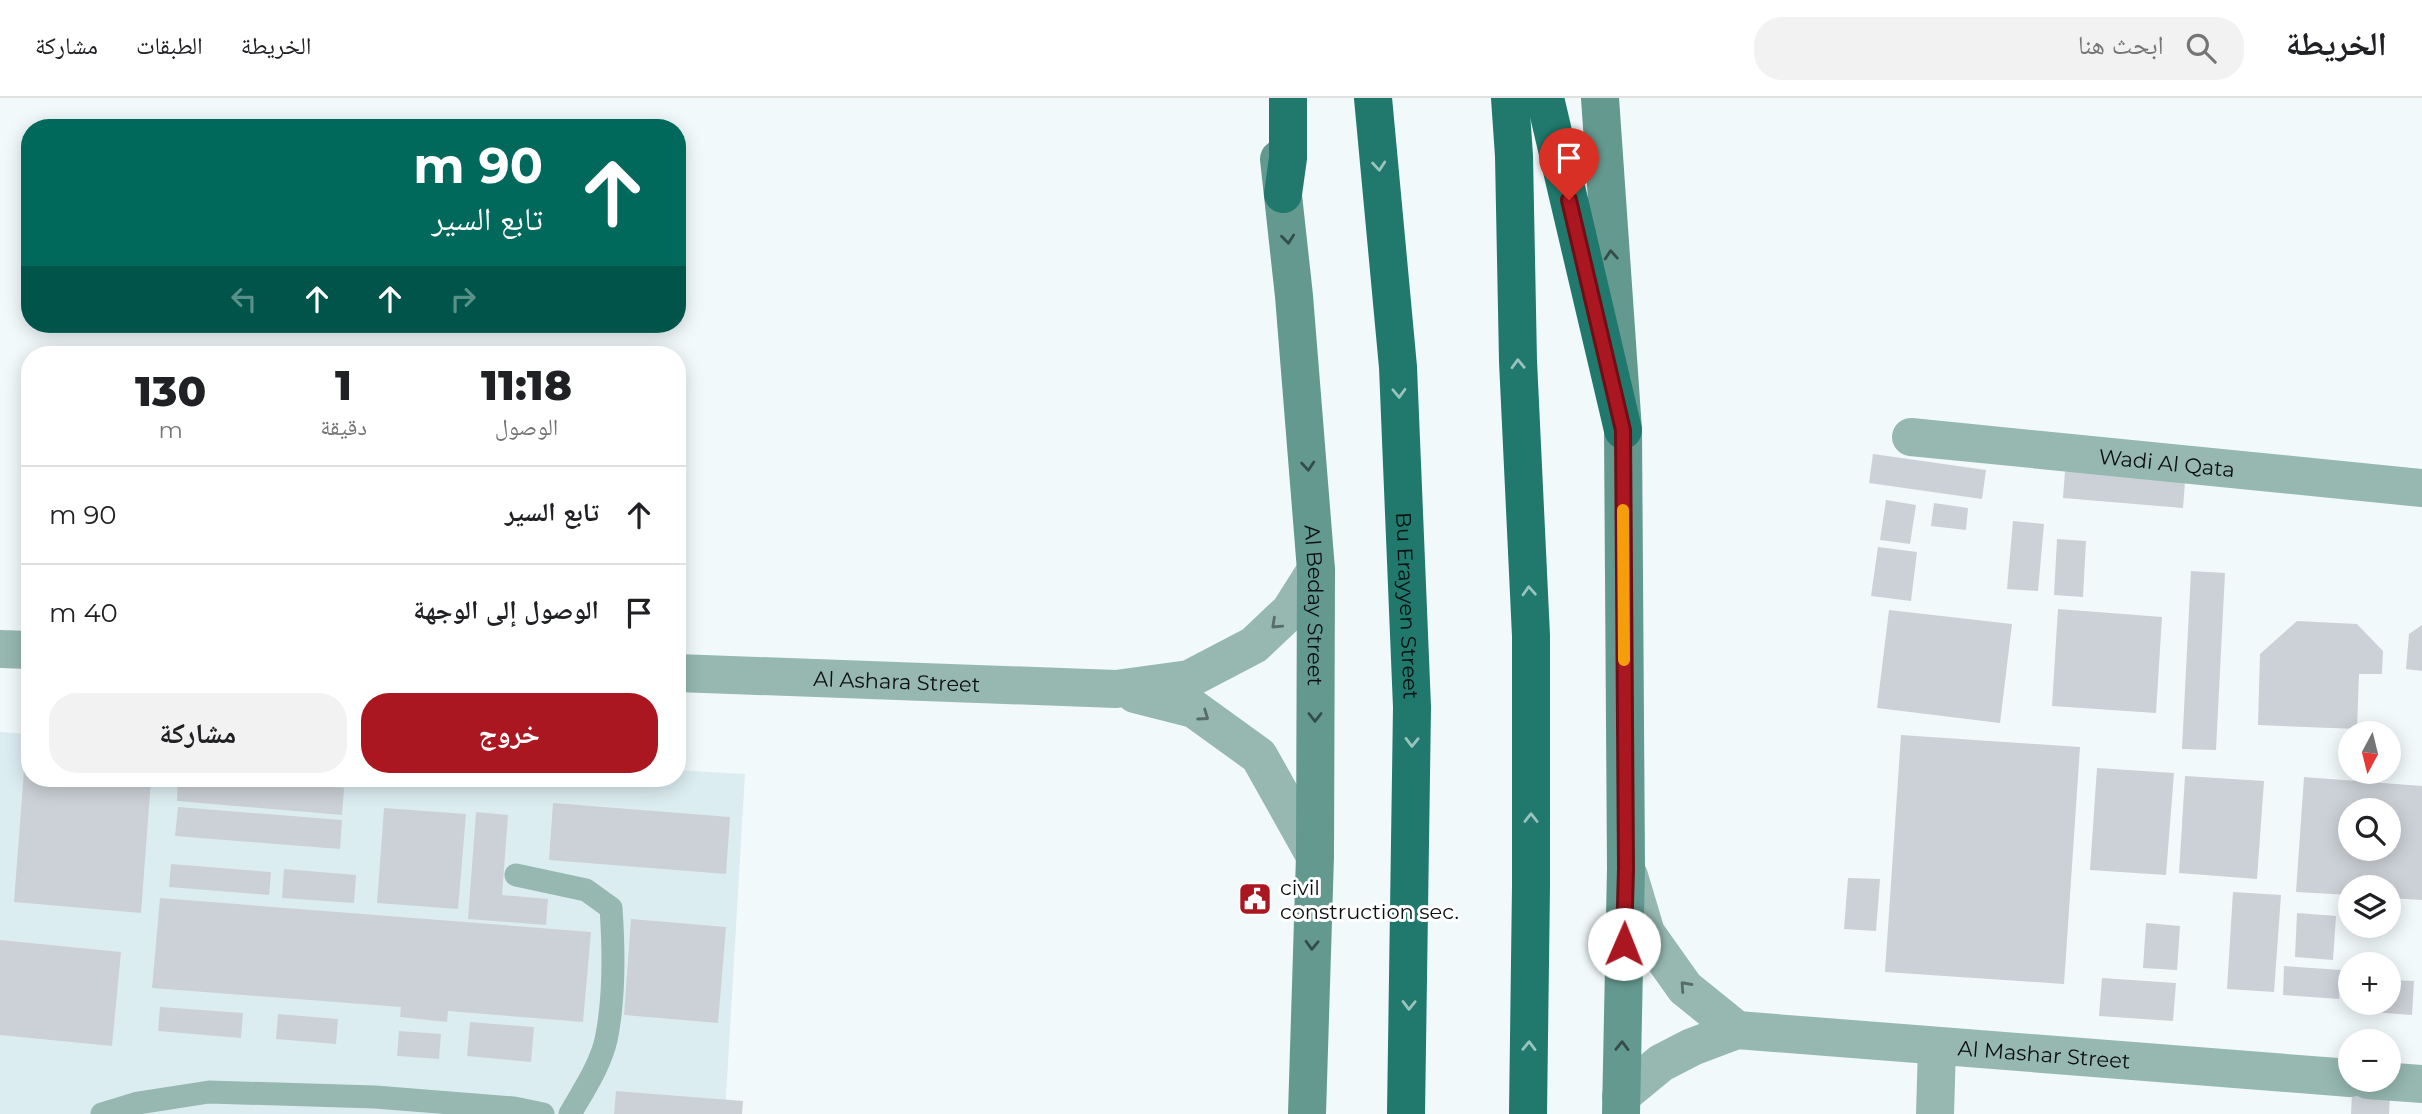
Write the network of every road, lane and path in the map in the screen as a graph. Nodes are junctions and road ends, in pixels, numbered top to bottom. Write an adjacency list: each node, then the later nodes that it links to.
1 (1272, 98): 7 (main road, Al Beday Street)
2 (1288, 98): 7 (highway)
3 (1373, 98): 29 (highway, Bu Erayyen Street, one-way to 29)
4 (1510, 98): 30 (highway, one-way to 4)
5 (1545, 98): 8 (highway)
6 (1600, 98): 8 (main road, one-way to 6)
7 (1283, 194): 11 (main road, Al Beday Street, one-way to 11)
8 (1623, 430): 17 (main road)
9 (1911, 437): 10 (street, Wadi Al Qata)
10 (2422, 488)
11 (1316, 570): 15 (street, Al Ashara Street, one-way to 15); 16 (main road, Al Beday Street, one-way to 16)
12 (0, 649): 13 (street)
13 (21, 650)
14 (686, 673): 15 (street, Al Ashara Street)
15 (1116, 689): 16 (street, Al Ashara Street, one-way to 16)
16 (1314, 856): 28 (main road, Al Beday Street, one-way to 28)
17 (1626, 868): 19 (street, one-way to 17); 24 (main road, one-way to 17)
18 (516, 875): 27 (lane)
19 (1737, 1030): 20 (street, Al Mashar Street); 24 (street, Al Mashar Street)
20 (1937, 1047): 21 (street, Al Mashar Street); 31 (street)
21 (2338, 1077)
22 (2401, 1082): 23 (street)
23 (2422, 1084)
24 (1621, 1105)
25 (102, 1114): 26 (lane)
26 (543, 1114)
27 (570, 1114)
28 (1307, 1114)
29 (1406, 1114)
30 (1528, 1114)
31 (1935, 1114)

